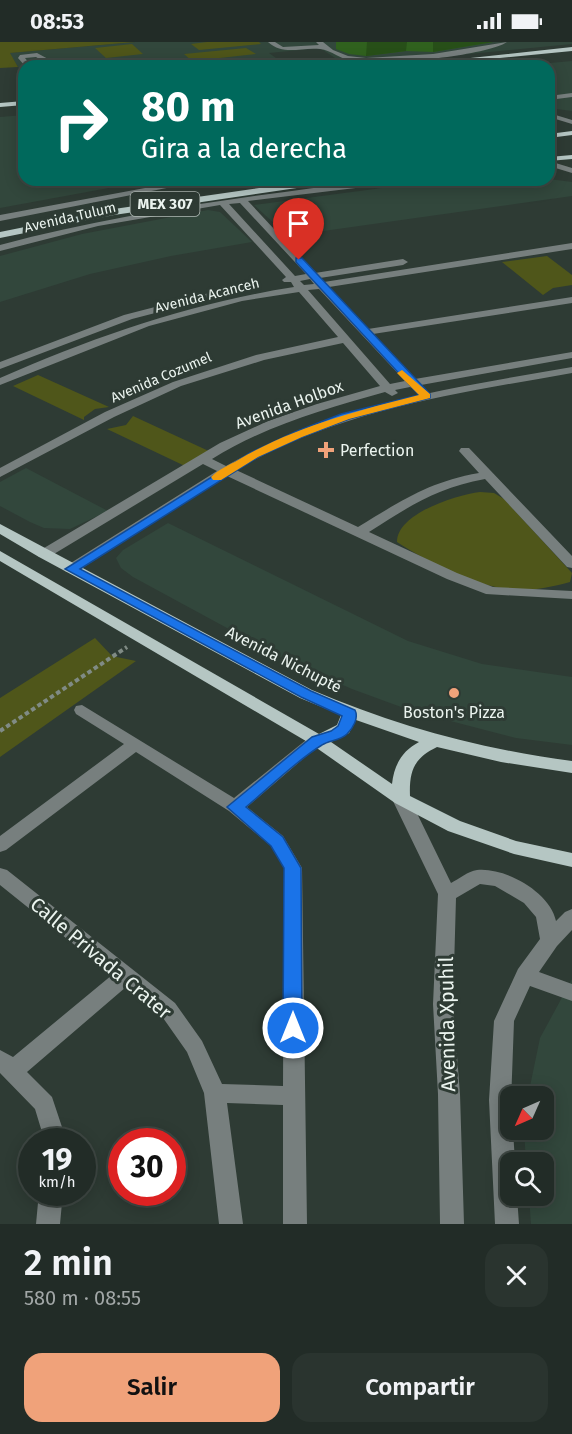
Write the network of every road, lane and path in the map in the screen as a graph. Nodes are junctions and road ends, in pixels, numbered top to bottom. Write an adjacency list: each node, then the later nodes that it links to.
1 (287, 42): 3 (street)
2 (504, 42): 6 (street)
3 (272, 43): 4 (street)
4 (321, 44): 9 (street)
5 (572, 49): 13 (main road)
6 (435, 55): 8 (street); 12 (street)
7 (572, 55): 14 (main road)
8 (416, 57): 10 (street); 11 (street)
9 (357, 60)
10 (375, 60)
11 (420, 60)
12 (442, 60)
13 (465, 60)
14 (523, 60)
15 (572, 95): 16 (street)
16 (555, 97)
17 (18, 104): 18 (main road)
18 (0, 105)
19 (18, 110): 20 (main road)
20 (0, 111)
21 (555, 114): 22 (street)
22 (572, 115)
23 (555, 116): 24 (street)
24 (572, 122)
25 (572, 133): 26 (main road)
26 (555, 135)
27 (572, 157): 28 (main road)
28 (555, 160)
29 (555, 164): 30 (street)
30 (572, 171)
31 (561, 177): 32 (street)
32 (572, 178)
33 (161, 186): 41 (street, Avenida Tulum)
34 (224, 186): 42 (main road, Avenida Tulum / MEX 307)
35 (290, 186): 43 (main road, Avenida Tulum / MEX 307)
36 (324, 186): 38 (main road)
37 (351, 186): 38 (street, Avenida Tulum)
38 (313, 191): 39 (street, Avenida Tulum)
39 (242, 200): 40 (street, Avenida Tulum); 47 (street)
40 (222, 202): 46 (street, Avenida Tulum); 48 (street)
41 (0, 218)
42 (0, 226)
43 (0, 235)
44 (572, 237): 47 (street, Avenida Acanceh)
45 (572, 246): 49 (street, Avenida Acanceh)
46 (0, 248)
47 (314, 275): 48 (street, Avenida Acanceh); 49 (street)
48 (296, 283): 49 (street, Avenida Acanceh); 52 (street); 54 (street, Avenida Acanceh); 56 (street, Avenida Acanceh)
49 (322, 285): 51 (street)
50 (572, 300): 51 (street)
51 (366, 333): 57 (street)
52 (345, 339): 58 (street); 64 (street, Avenida Cozumel)
53 (572, 355): 57 (street, Avenida Holbox)
54 (0, 366)
55 (572, 370): 59 (street, Avenida Holbox)
56 (0, 382)
57 (411, 383): 58 (street, Avenida Holbox); 59 (street)
58 (386, 388): 60 (street); 62 (street, Avenida Holbox)
59 (426, 396): 60 (street, Avenida Holbox)
60 (401, 401): 63 (street, Avenida Holbox)
61 (465, 451): 65 (street)
62 (202, 459): 63 (street); 68 (street, Avenida Holbox)
63 (227, 471): 67 (street); 71 (street, Avenida Holbox)
64 (0, 472)
65 (487, 475): 67 (street); 70 (street)
66 (0, 528): 68 (main road, Avenida Nichupté)
67 (358, 532): 72 (street)
68 (44, 554): 71 (main road, Avenida Nichupté)
69 (0, 555): 73 (main road)
70 (572, 564)
71 (71, 569): 75 (main road, Avenida Nichupté)
72 (572, 595)
73 (142, 637): 76 (path); 77 (main road)
74 (82, 710): 79 (street)
75 (349, 713): 77 (main road); 78 (main road, Avenida Nichupté)
76 (0, 731)
77 (317, 740): 81 (main road); 82 (street)
78 (433, 742): 80 (main road, Avenida Nichupté); 81 (main road)
79 (136, 744): 82 (street); 83 (street)
80 (572, 767)
81 (401, 799): 84 (main road); 86 (street, Avenida Xpuhil)
82 (235, 807): 94 (street)
83 (0, 845)
84 (572, 860)
85 (0, 874): 90 (street, Calle Privada Crater)
86 (447, 894): 88 (street); 100 (street, Avenida Xpuhil)
87 (572, 917): 88 (street)
88 (549, 940): 89 (street)
89 (525, 975): 91 (street); 101 (street)
90 (125, 976): 92 (street); 93 (street, Calle Privada Crater)
91 (572, 993)
92 (7, 1065): 95 (street)
93 (215, 1093): 94 (street); 98 (street, Calle Privada Crater)
94 (293, 1096): 99 (street)
95 (52, 1128)
96 (50, 1206): 97 (street)
97 (48, 1224)
98 (231, 1224)
99 (295, 1224)
100 (452, 1224)
101 (507, 1224)

